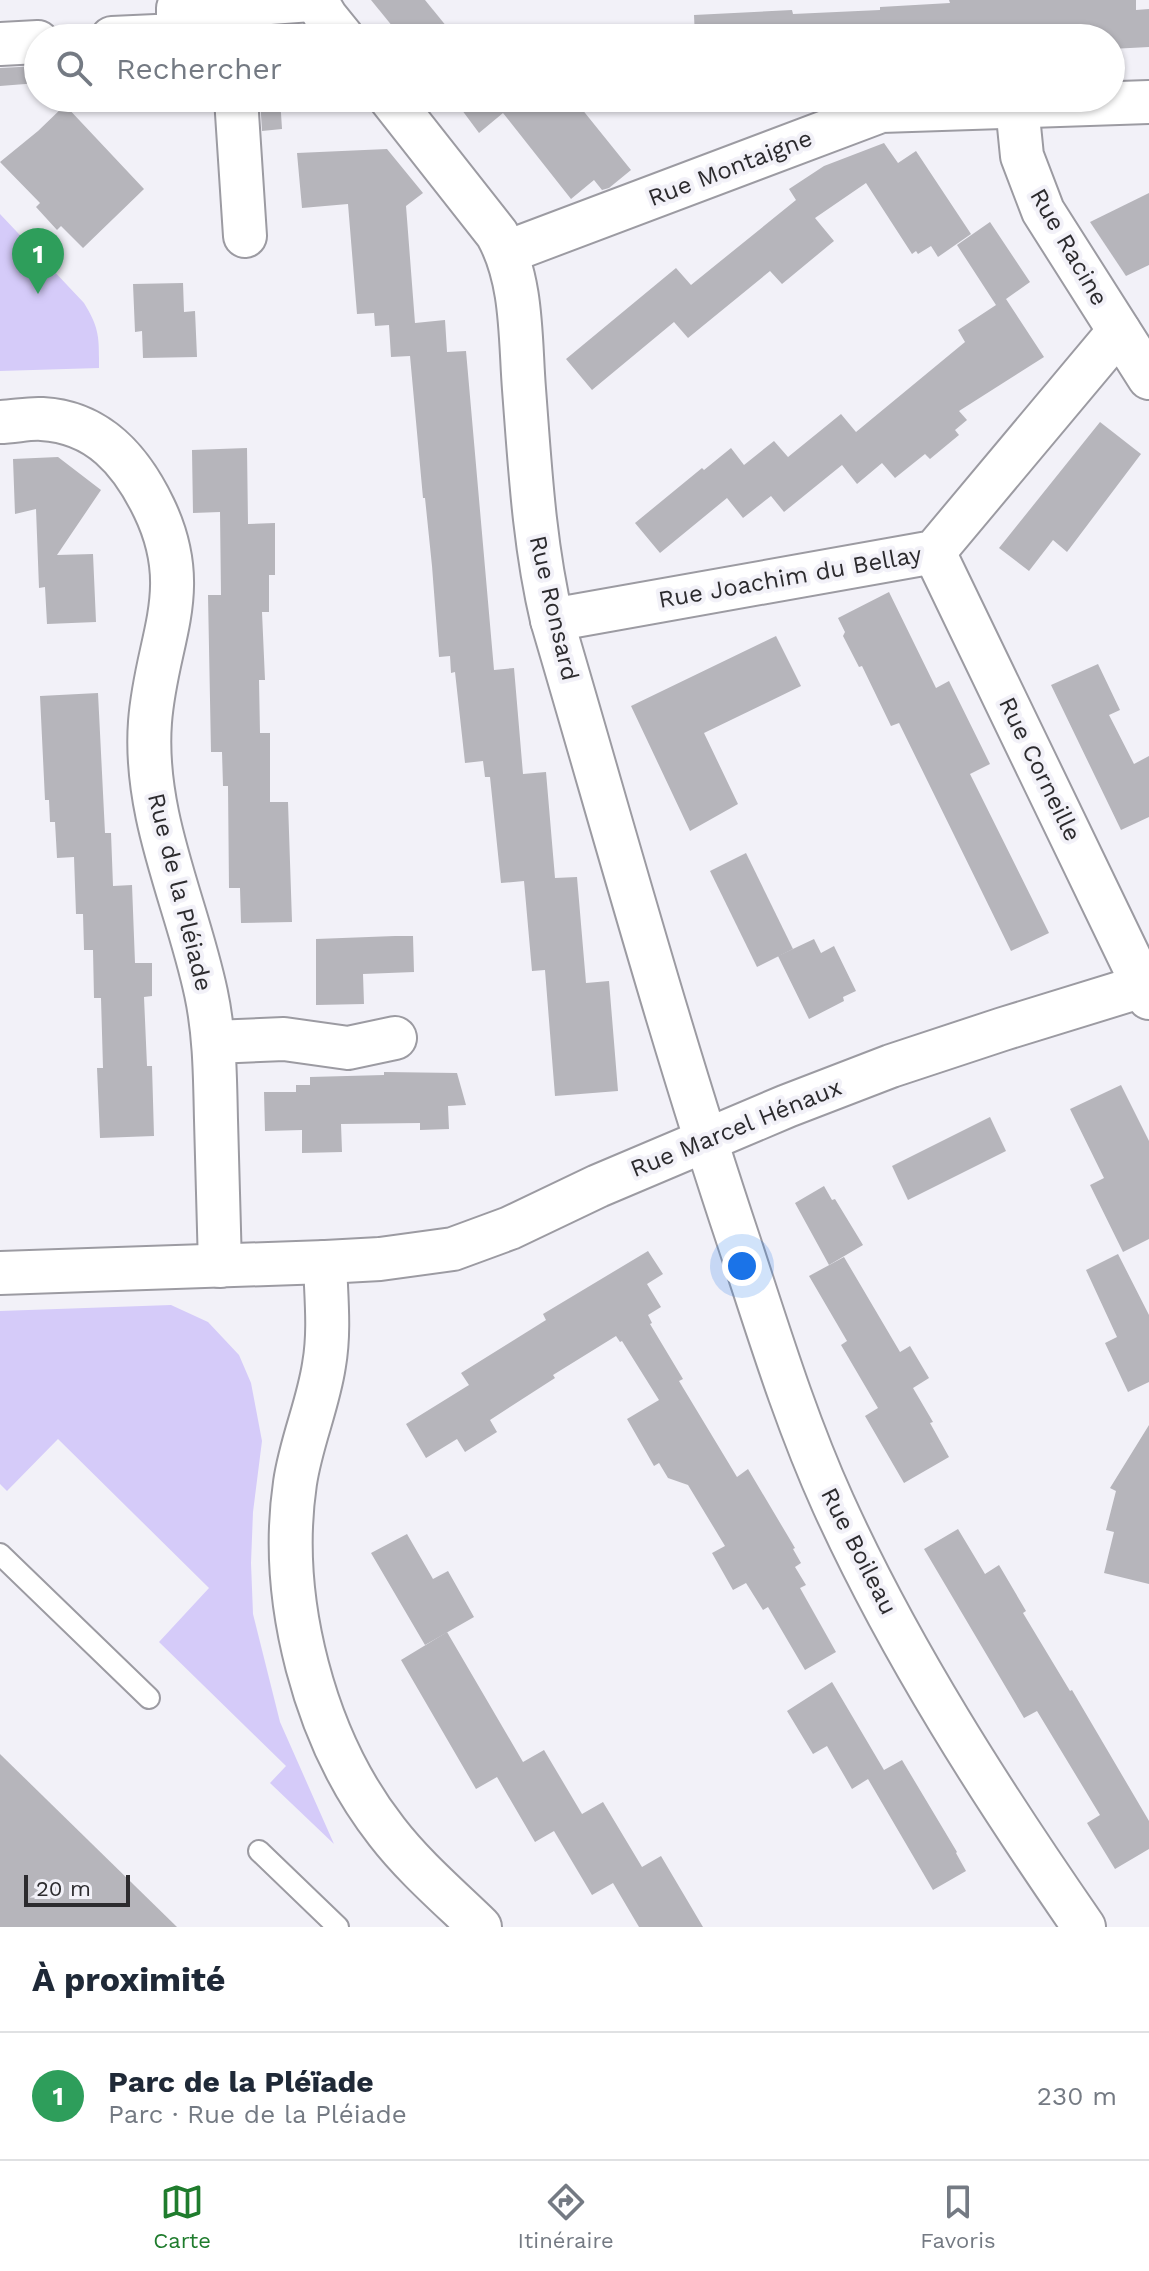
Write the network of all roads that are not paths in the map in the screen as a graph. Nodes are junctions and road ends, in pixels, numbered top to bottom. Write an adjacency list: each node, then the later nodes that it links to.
1 (314, 0): 2 (street); 4 (street)
2 (231, 22): 3 (street)
3 (178, 24)
4 (332, 24)
5 (24, 43): 6 (street)
6 (0, 44)
7 (1149, 102): 8 (street, Rue Montaigne)
8 (1125, 103)
9 (237, 112): 13 (street)
10 (401, 112): 14 (street, Rue Ronsard)
11 (878, 112): 14 (street, Rue Montaigne)
12 (1018, 112): 15 (street, Rue Racine)
13 (245, 236)
14 (507, 252): 19 (street, Rue Ronsard)
15 (1119, 331): 16 (street, Rue Racine); 18 (street, Rue Joachim du Bellay)
16 (1149, 378)
17 (0, 422): 22 (street, Rue de la Pléiade)
18 (934, 552): 19 (street, Rue Joachim du Bellay); 20 (street, Rue Corneille)
19 (552, 620): 23 (street, Rue Ronsard)
20 (1147, 989): 23 (street, Rue Marcel Hénaux)
21 (395, 1038): 22 (street)
22 (214, 1042): 25 (street, Rue de la Pléiade)
23 (706, 1141): 24 (street, Rue Marcel Hénaux); 32 (street, Rue Boileau)
24 (325, 1262): 25 (street, Rue Marcel Hénaux); 31 (street)
25 (220, 1266): 26 (street, Rue Marcel Hénaux)
26 (0, 1273)
27 (0, 1554): 28 (lane)
28 (149, 1698)
29 (259, 1851): 30 (lane)
30 (338, 1927)
31 (480, 1927)
32 (1084, 1927)

